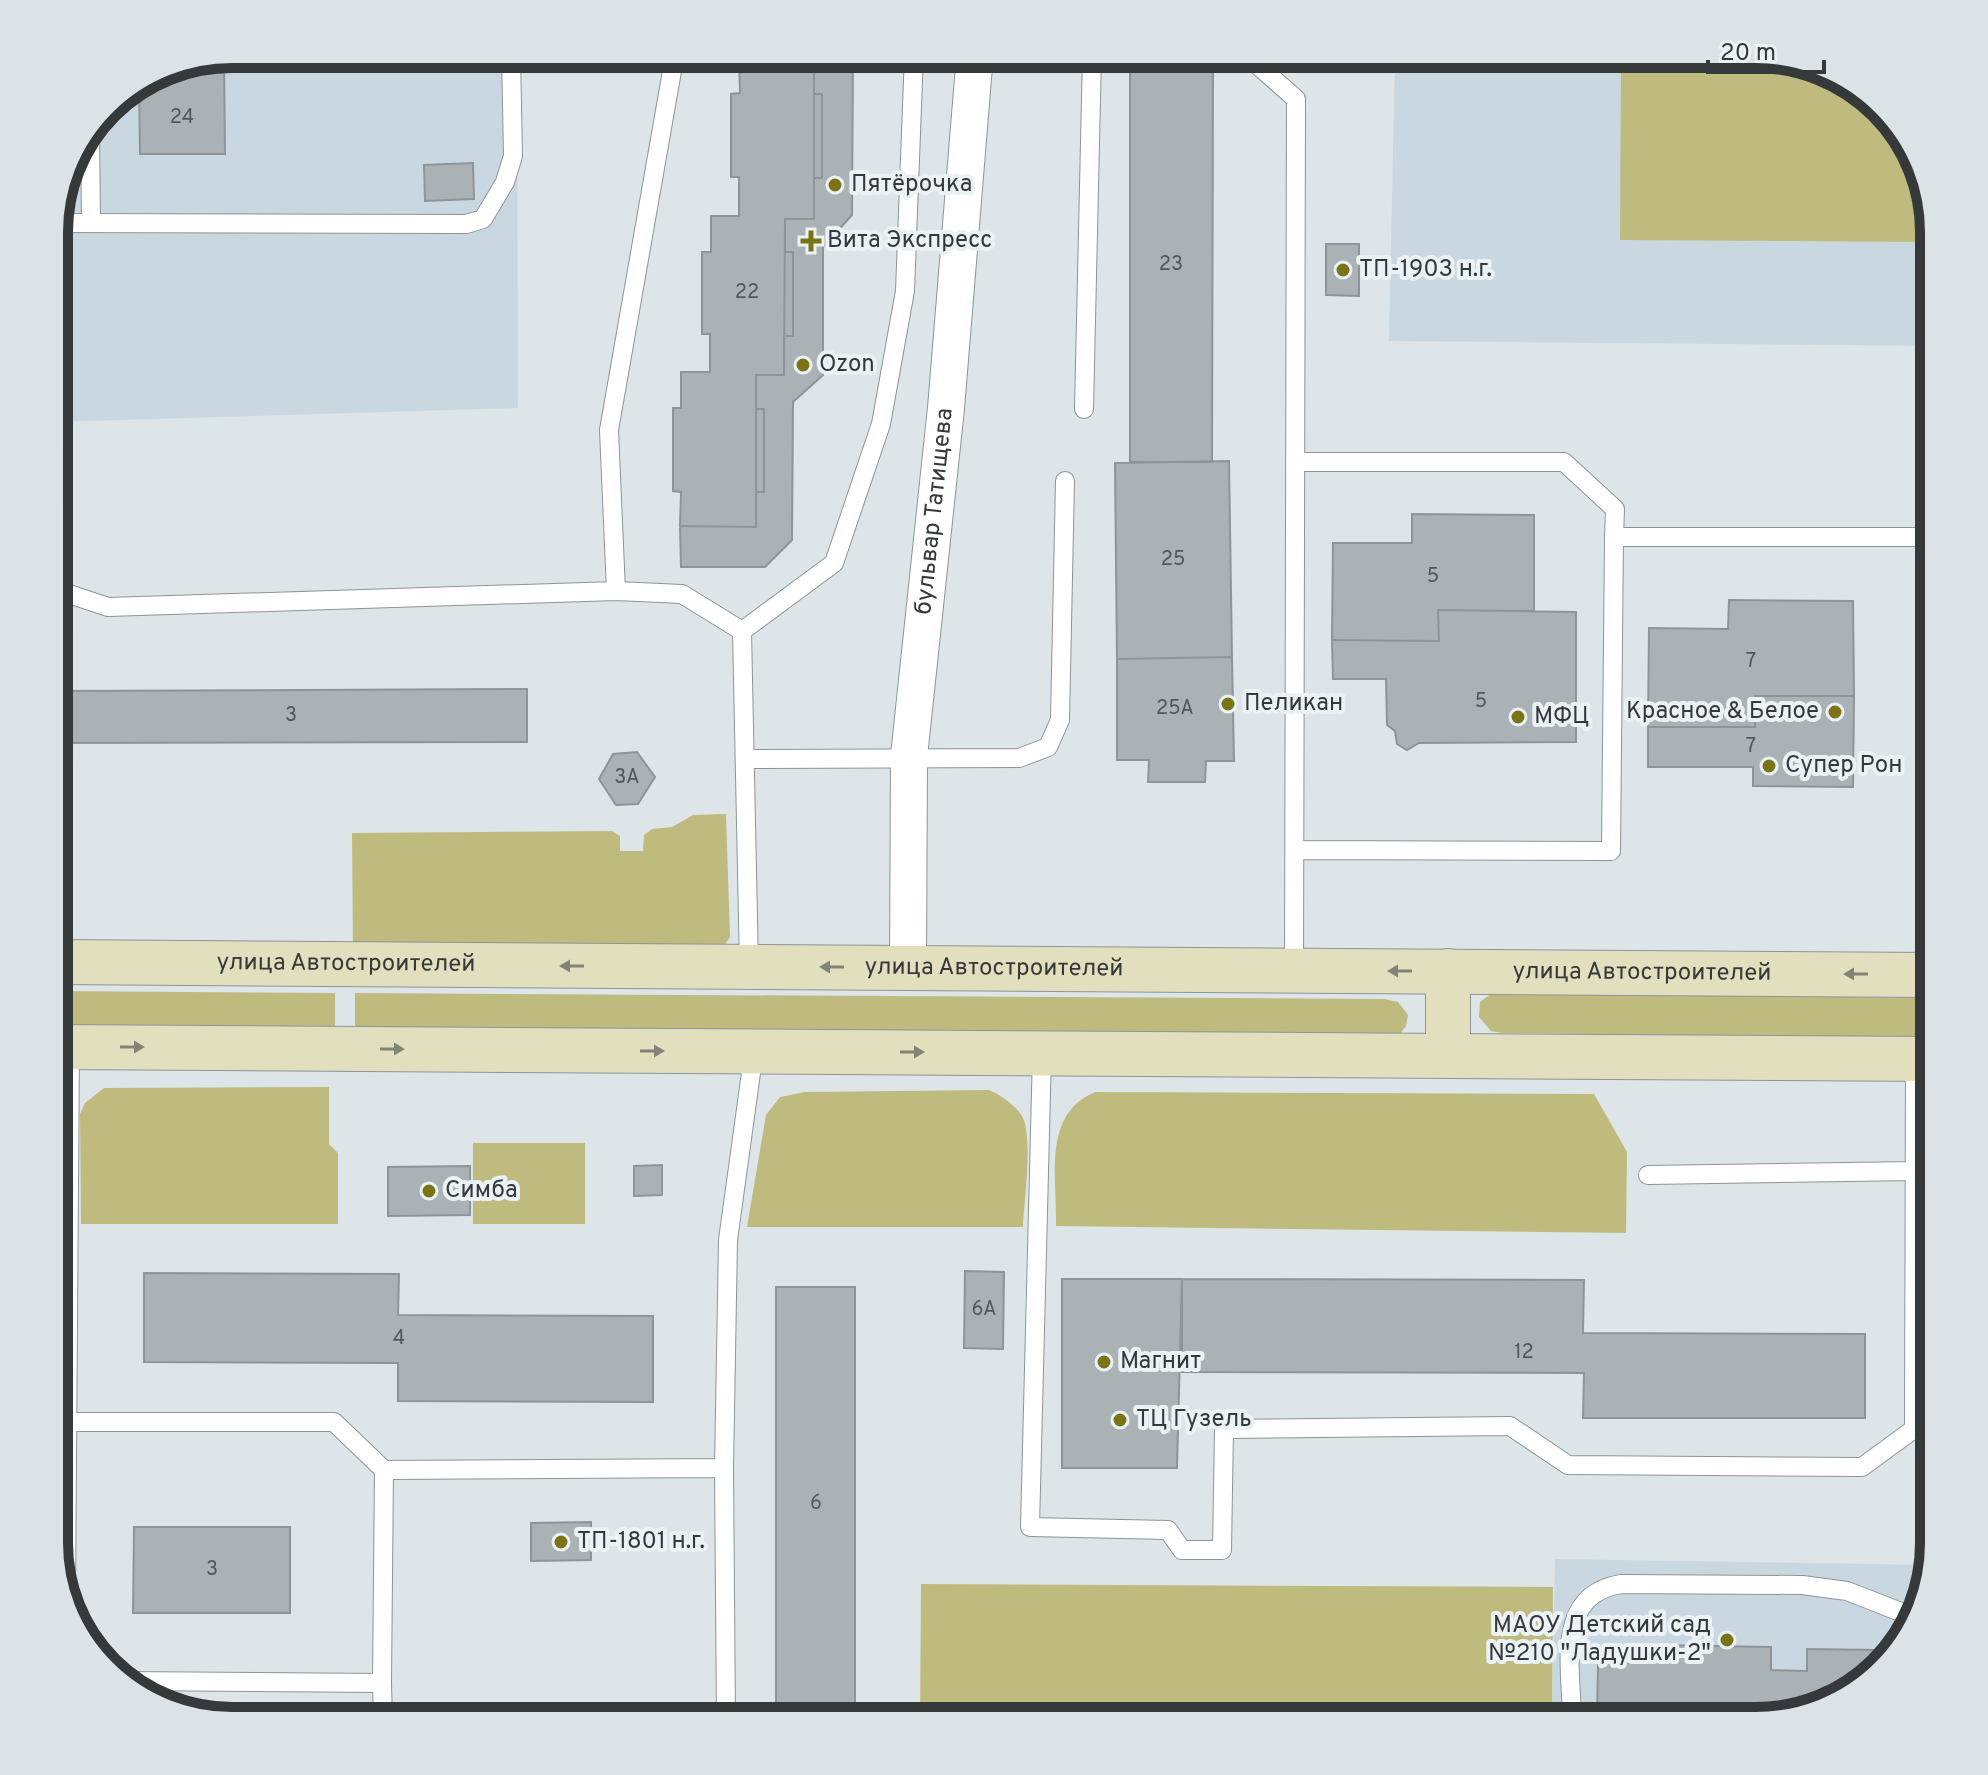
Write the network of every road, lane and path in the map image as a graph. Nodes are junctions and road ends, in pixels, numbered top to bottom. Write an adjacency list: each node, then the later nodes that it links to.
1 (511, 68): 9 (lane)
2 (673, 68): 15 (lane)
3 (913, 68): 17 (lane)
4 (974, 68): 18 (street, бульвар Татищева)
5 (1092, 68): 10 (lane)
6 (1261, 68): 11 (lane)
7 (90, 150): 9 (lane)
8 (68, 223): 9 (lane)
9 (91, 223)
10 (1084, 409)
11 (1296, 462): 13 (lane); 20 (lane)
12 (1065, 481): 18 (lane)
13 (1614, 537): 14 (lane); 20 (lane)
14 (1920, 537)
15 (616, 591): 16 (lane); 17 (lane)
16 (68, 594)
17 (742, 631): 19 (lane)
18 (909, 756): 19 (lane); 23 (street, бульвар Татищева)
19 (746, 759): 22 (lane)
20 (1296, 850): 24 (lane)
21 (68, 962): 22 (main road, улица Автостроителей, one-way to 21)
22 (749, 967): 23 (main road, улица Автостроителей, one-way to 22)
23 (908, 968): 24 (main road, улица Автостроителей)
24 (1294, 970): 25 (main road, улица Автостроителей, one-way to 24)
25 (1448, 971): 26 (main road, улица Автостроителей, one-way to 25); 30 (main road)
26 (1920, 975)
27 (68, 1047): 28 (main road, one-way to 28)
28 (754, 1051): 29 (main road, one-way to 29); 38 (lane)
29 (1042, 1053): 30 (main road); 36 (lane)
30 (1448, 1056): 31 (main road)
31 (1920, 1059)
32 (1920, 1109): 33 (lane)
33 (1915, 1171): 34 (lane); 36 (lane)
34 (1648, 1175)
35 (68, 1422): 39 (lane)
36 (1914, 1429): 37 (lane)
37 (1920, 1429)
38 (724, 1468): 39 (lane); 44 (lane)
39 (384, 1470): 42 (lane)
40 (1904, 1613): 45 (lane)
41 (144, 1681): 42 (lane)
42 (382, 1683): 43 (lane)
43 (383, 1707)
44 (726, 1707)
45 (1572, 1707)

